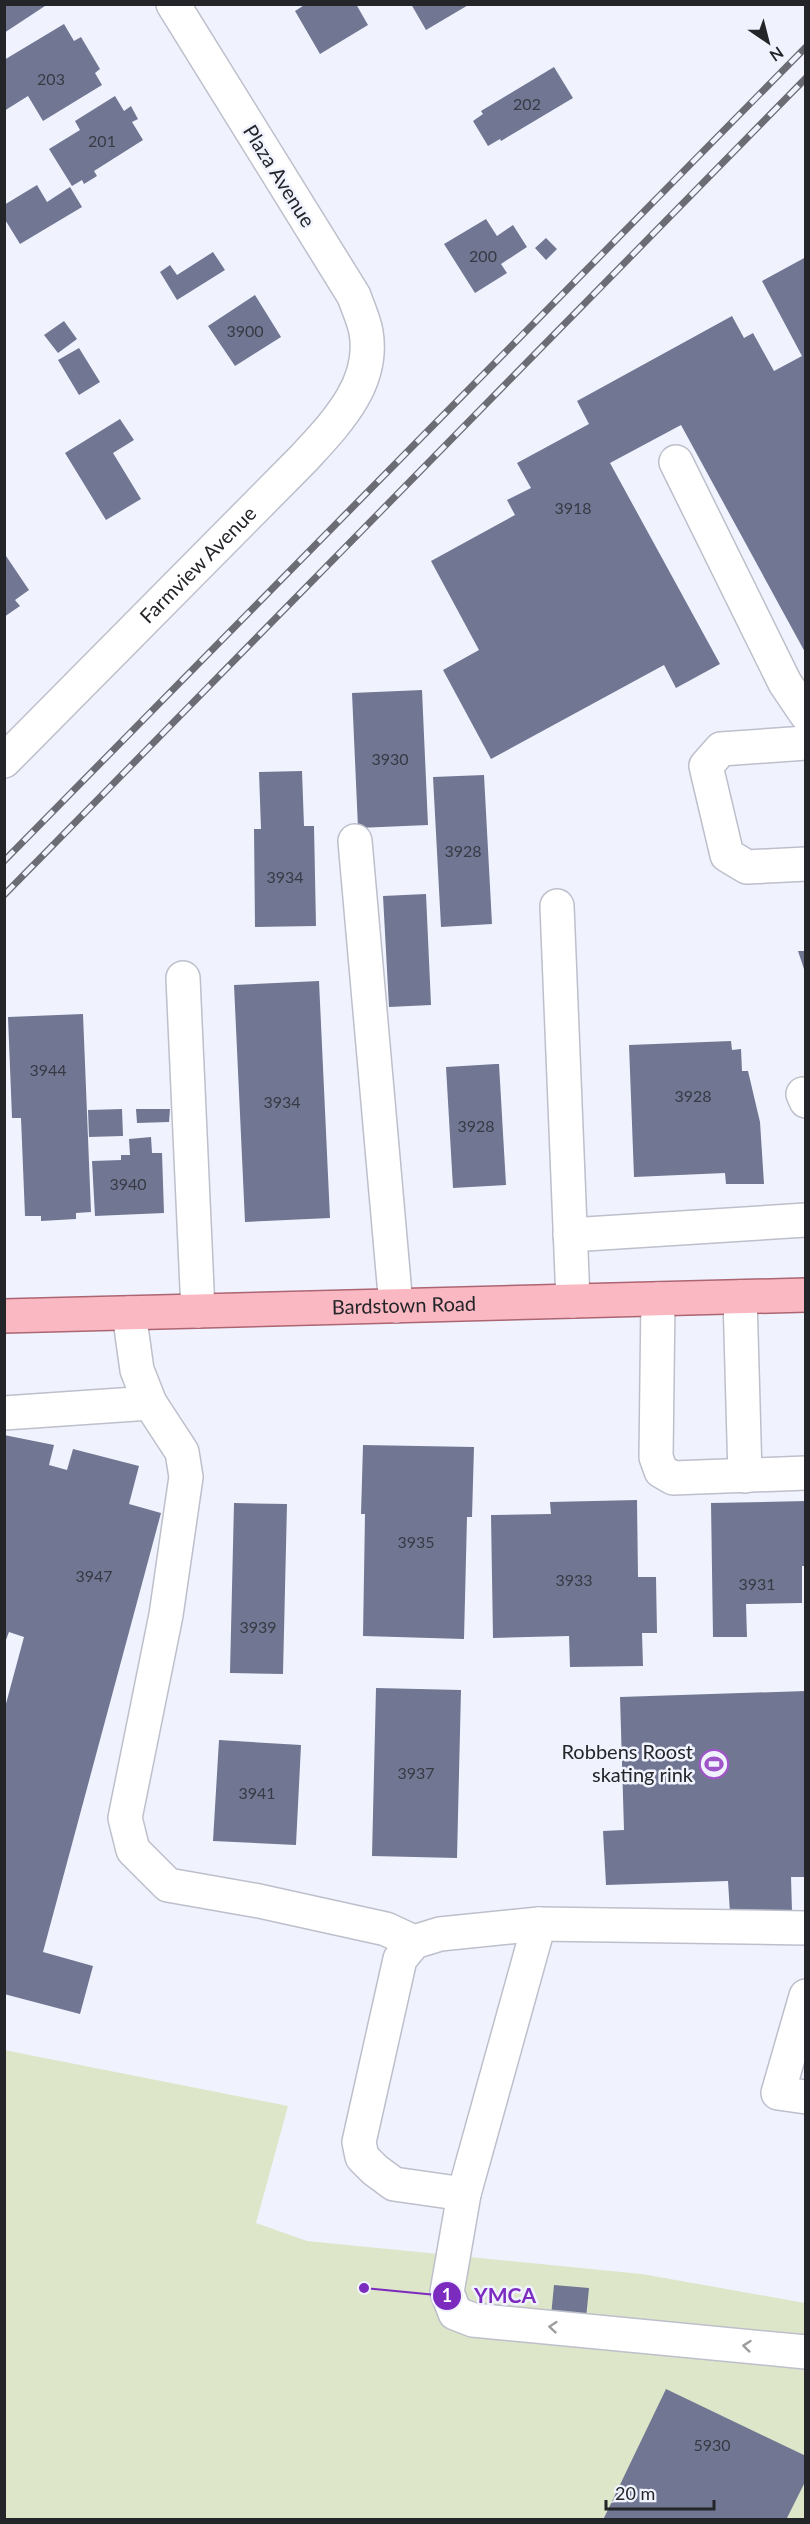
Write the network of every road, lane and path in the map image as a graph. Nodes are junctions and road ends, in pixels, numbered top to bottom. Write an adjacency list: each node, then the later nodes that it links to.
1 (173, 4): 2 (street, Plaza Avenue)
2 (366, 354): 6 (street, Farmview Avenue)
3 (676, 462): 4 (street)
4 (806, 714)
5 (806, 743): 8 (street)
6 (4, 761)
7 (355, 842): 17 (street)
8 (806, 864)
9 (557, 906): 12 (street)
10 (183, 978): 18 (street)
11 (806, 1220): 12 (street)
12 (570, 1235): 16 (street)
13 (806, 1295): 14 (main road, Bardstown Road)
14 (740, 1297): 15 (main road, Bardstown Road); 24 (street)
15 (658, 1299): 16 (main road, Bardstown Road); 24 (street)
16 (573, 1301): 17 (main road, Bardstown Road)
17 (396, 1306): 18 (main road, Bardstown Road)
18 (198, 1311): 19 (main road, Bardstown Road)
19 (129, 1313): 20 (main road, Bardstown Road); 21 (street)
20 (4, 1316)
21 (150, 1403): 22 (street); 27 (street)
22 (4, 1413)
23 (806, 1473): 24 (street)
24 (745, 1476)
25 (539, 1924): 26 (street); 27 (street); 30 (street)
26 (806, 1928)
27 (414, 1942): 30 (street)
28 (806, 1996): 29 (street)
29 (806, 2097)
30 (464, 2194): 31 (street, one-way to 30)
31 (806, 2352)

